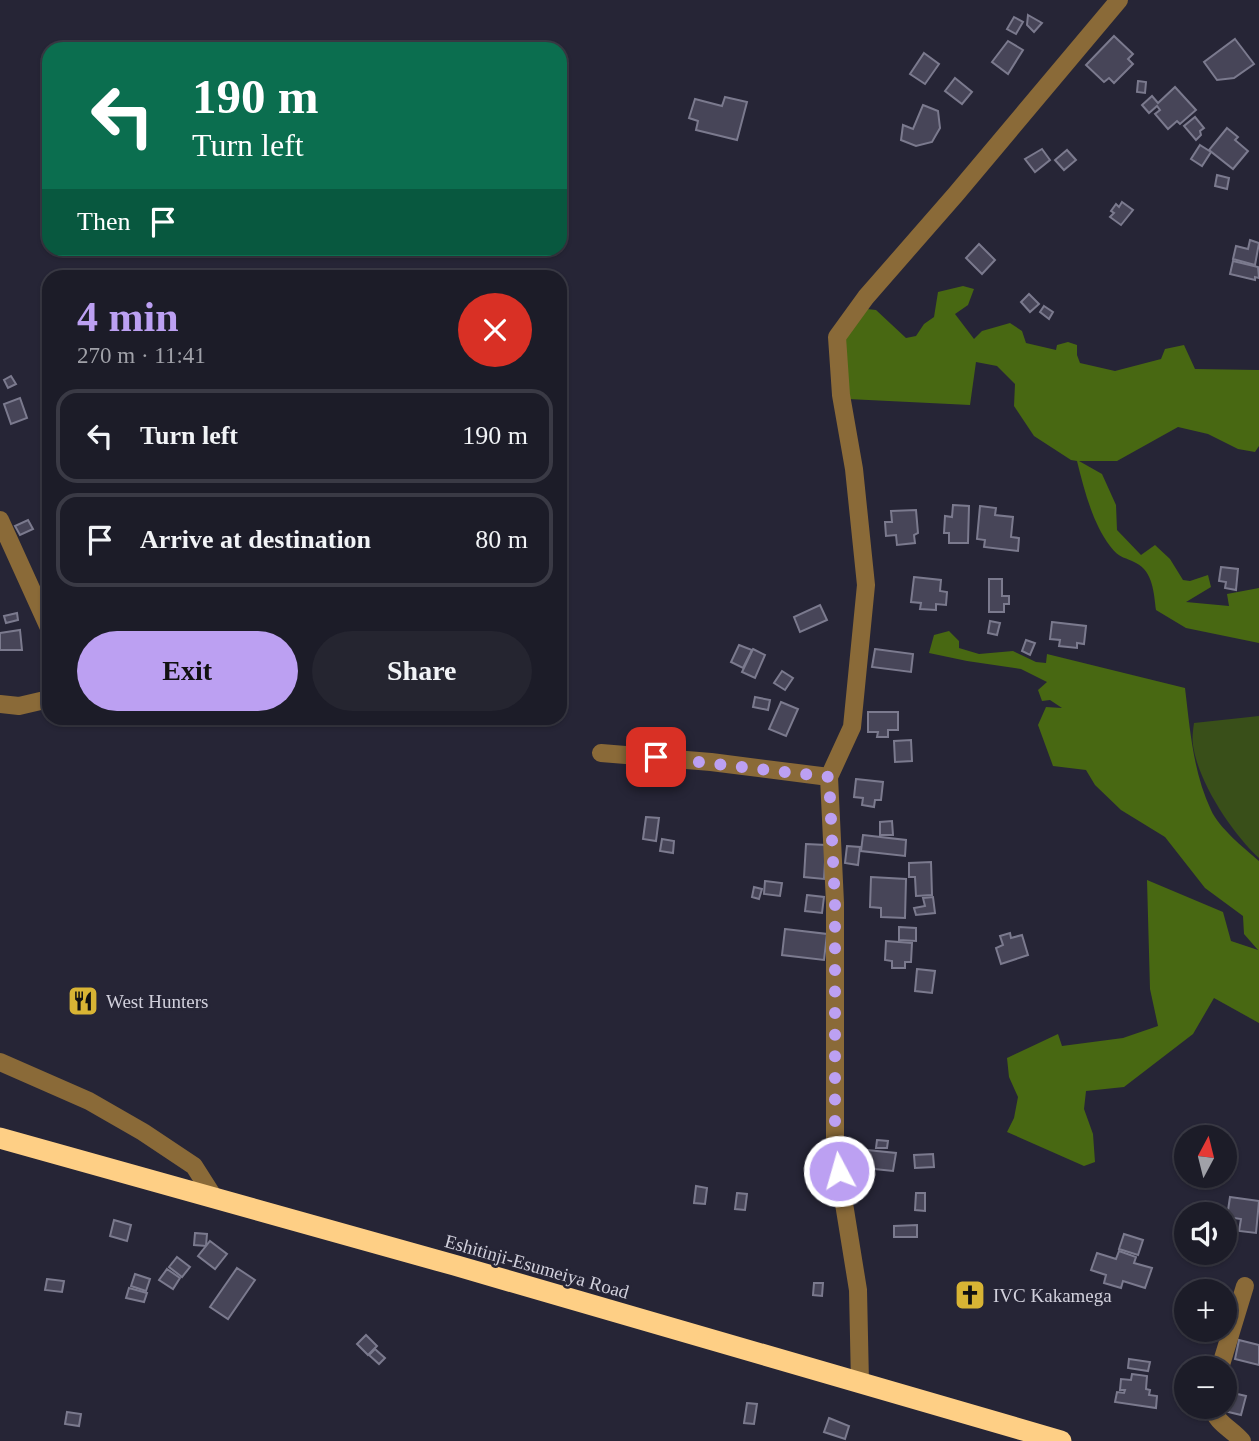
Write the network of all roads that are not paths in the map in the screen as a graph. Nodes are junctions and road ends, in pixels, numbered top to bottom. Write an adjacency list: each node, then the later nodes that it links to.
1 (1119, 0): 7 (street)
2 (0, 520): 3 (street)
3 (42, 613)
4 (42, 701): 5 (street)
5 (0, 704)
6 (601, 752): 7 (street)
7 (829, 777): 13 (street)
8 (0, 1062): 10 (street)
9 (0, 1138): 10 (highway, Eshitinji-Esumeiya Road)
10 (215, 1199): 13 (highway, Eshitinji-Esumeiya Road)
11 (1245, 1286): 12 (street)
12 (1224, 1356)
13 (860, 1383): 15 (highway, Eshitinji-Esumeiya Road)
14 (1217, 1419): 16 (street)
15 (1061, 1441)
16 (1241, 1441)

